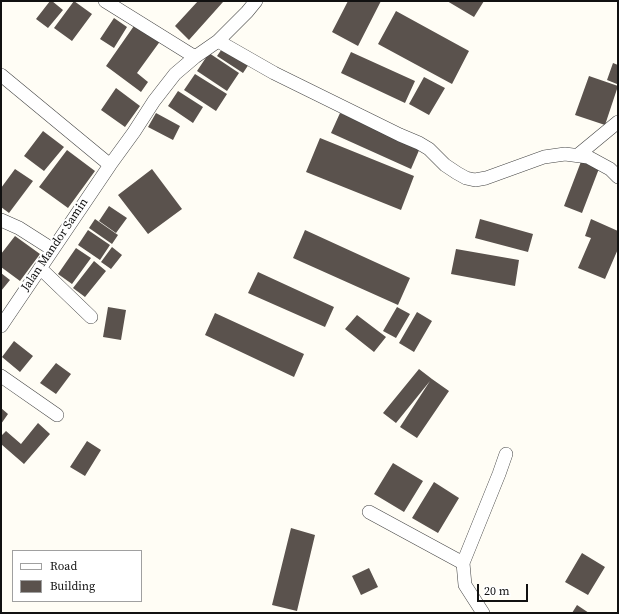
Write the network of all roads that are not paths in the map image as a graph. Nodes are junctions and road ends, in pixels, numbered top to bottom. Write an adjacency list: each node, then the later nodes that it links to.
1 (105, 1): 4 (street)
2 (256, 1): 3 (street, Jalan Mandor Samin)
3 (218, 40): 4 (street, Jalan Mandor Samin); 7 (street)
4 (194, 57): 8 (street, Jalan Mandor Samin)
5 (1, 75): 8 (street)
6 (618, 122): 7 (street)
7 (578, 155): 9 (street)
8 (110, 165): 11 (street, Jalan Mandor Samin)
9 (618, 177)
10 (1, 220): 11 (street)
11 (52, 249): 12 (street, Jalan Mandor Samin)
12 (40, 268): 13 (street); 14 (street, Jalan Mandor Samin)
13 (91, 317)
14 (1, 326)
15 (1, 376): 16 (street)
16 (57, 415)
17 (506, 454): 19 (street)
18 (369, 512): 19 (street)
19 (462, 563): 20 (street)
20 (483, 613)

